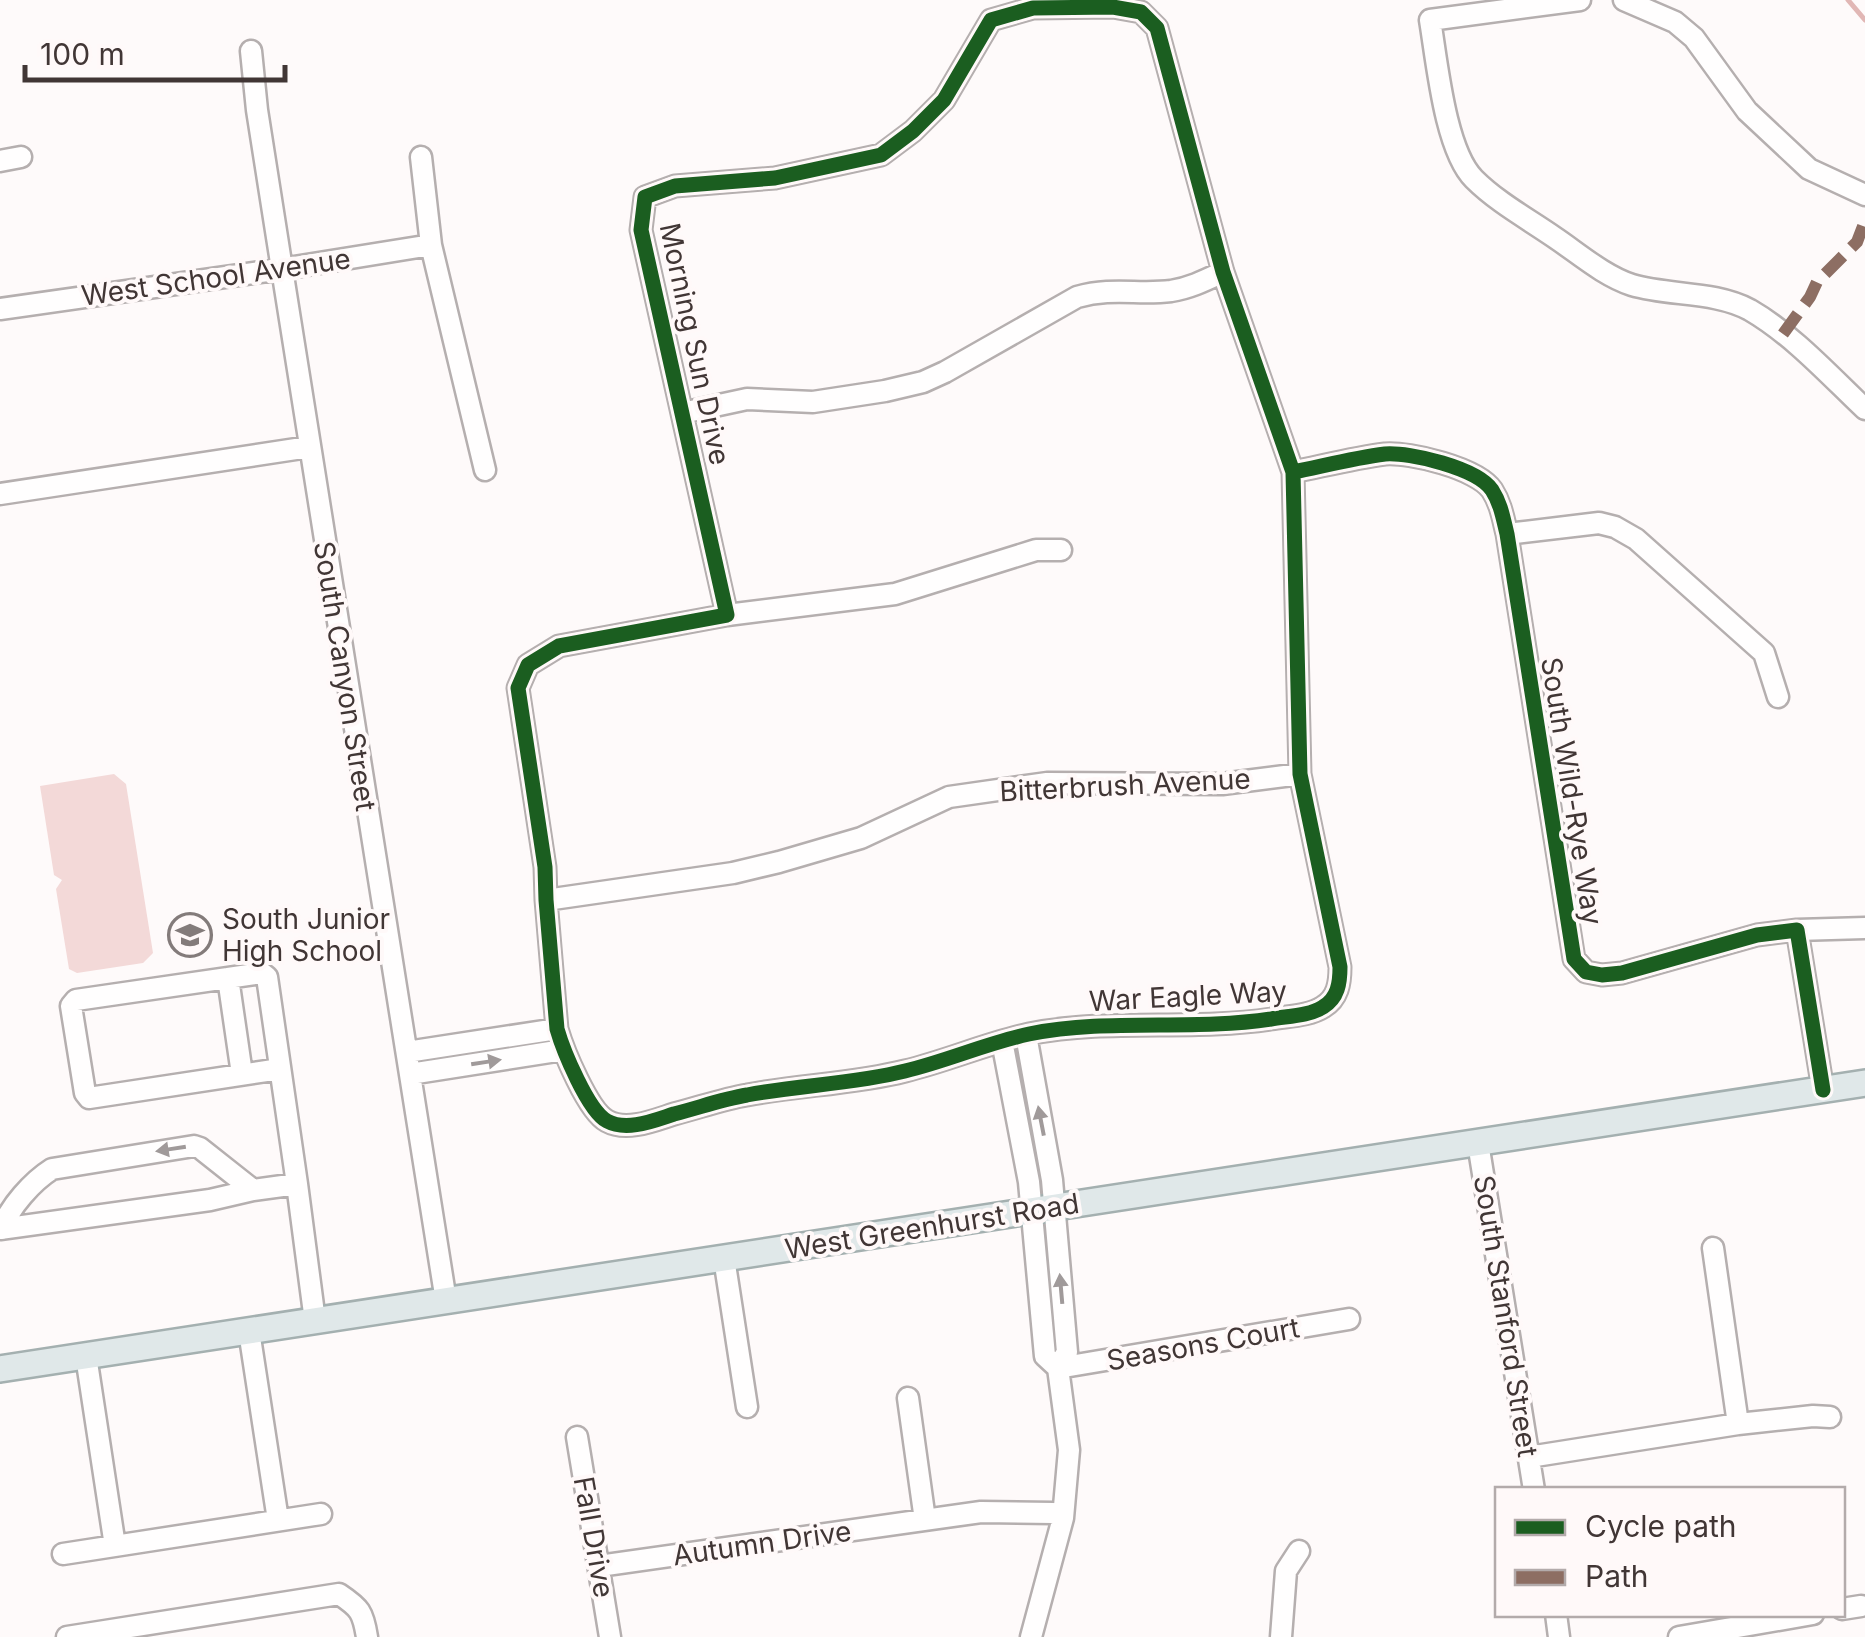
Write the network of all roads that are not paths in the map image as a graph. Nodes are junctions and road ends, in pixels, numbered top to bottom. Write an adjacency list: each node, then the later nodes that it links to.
1 (1580, 0): 10 (street)
2 (1624, 0): 5 (street)
3 (251, 52): 7 (street, South Canyon Street)
4 (421, 157): 6 (street)
5 (1865, 195)
6 (431, 244): 7 (street, West School Avenue); 13 (street)
7 (282, 269): 9 (street, West School Avenue); 12 (street, South Canyon Street)
8 (1223, 272): 11 (street); 11 (street, Morning Sun Drive); 14 (street, Morning Sun Drive)
9 (0, 309)
10 (1865, 409)
11 (682, 413): 18 (street, Morning Sun Drive)
12 (309, 446): 15 (street); 28 (street, South Canyon Street)
13 (484, 470)
14 (1293, 472): 16 (street); 20 (street, War Eagle Way)
15 (0, 494)
16 (1506, 534): 19 (street); 23 (street, South Wild-Rye Way)
17 (1062, 550): 18 (street)
18 (727, 615): 21 (street)
19 (1778, 698)
20 (1300, 774): 21 (street, Bitterbrush Avenue); 25 (street, War Eagle Way)
21 (546, 900): 26 (street)
22 (1865, 928): 23 (street, South Wild-Rye Way)
23 (1797, 930): 33 (street)
24 (228, 978): 29 (street); 30 (street); 30 (street)
25 (1026, 1035): 27 (street, War Eagle Way); 37 (street, one-way to 25)
26 (560, 1040): 27 (street, War Eagle Way); 28 (street); 31 (street, one-way to 26)
27 (1002, 1041): 37 (street)
28 (407, 1052): 31 (street, South Canyon Street)
29 (280, 1068): 30 (street); 35 (street)
30 (242, 1074)
31 (410, 1074): 41 (street, South Canyon Street)
32 (1865, 1084): 33 (main road, West Greenhurst Road)
33 (1823, 1090): 34 (main road, West Greenhurst Road)
34 (1478, 1143): 37 (main road, West Greenhurst Road); 53 (street, South Stanford Street)
35 (297, 1184): 36 (street); 43 (street)
36 (253, 1190): 38 (street); 38 (street, one-way to 38)
37 (1043, 1209): 40 (main road, West Greenhurst Road); 46 (street)
38 (1, 1229)
39 (1712, 1248): 51 (street)
40 (724, 1258): 41 (main road, West Greenhurst Road); 49 (street)
41 (446, 1300): 43 (main road, West Greenhurst Road)
42 (1349, 1320): 46 (street, Seasons Court)
43 (315, 1321): 44 (main road, West Greenhurst Road)
44 (249, 1331): 45 (main road, West Greenhurst Road); 57 (street)
45 (86, 1356): 47 (main road, West Greenhurst Road); 59 (street)
46 (1058, 1368): 56 (street)
47 (0, 1369)
48 (908, 1398): 58 (street)
49 (747, 1407)
50 (1830, 1417): 51 (street)
51 (1738, 1424): 53 (street)
52 (576, 1438): 62 (street, Fall Drive)
53 (1529, 1457): 54 (street, South Stanford Street)
54 (1534, 1487)
55 (321, 1514): 57 (street)
56 (1063, 1518): 58 (street, Autumn Drive); 68 (street)
57 (278, 1520): 59 (street)
58 (925, 1520): 62 (street, Autumn Drive)
59 (115, 1546): 61 (street)
60 (1300, 1551): 69 (street)
61 (63, 1554)
62 (599, 1566): 67 (street, Fall Drive)
63 (1796, 1617): 70 (street)
64 (109, 1633): 65 (street); 66 (street)
65 (67, 1637)
66 (367, 1637)
67 (610, 1637)
68 (1030, 1637)
69 (1281, 1637)
70 (1679, 1637)

